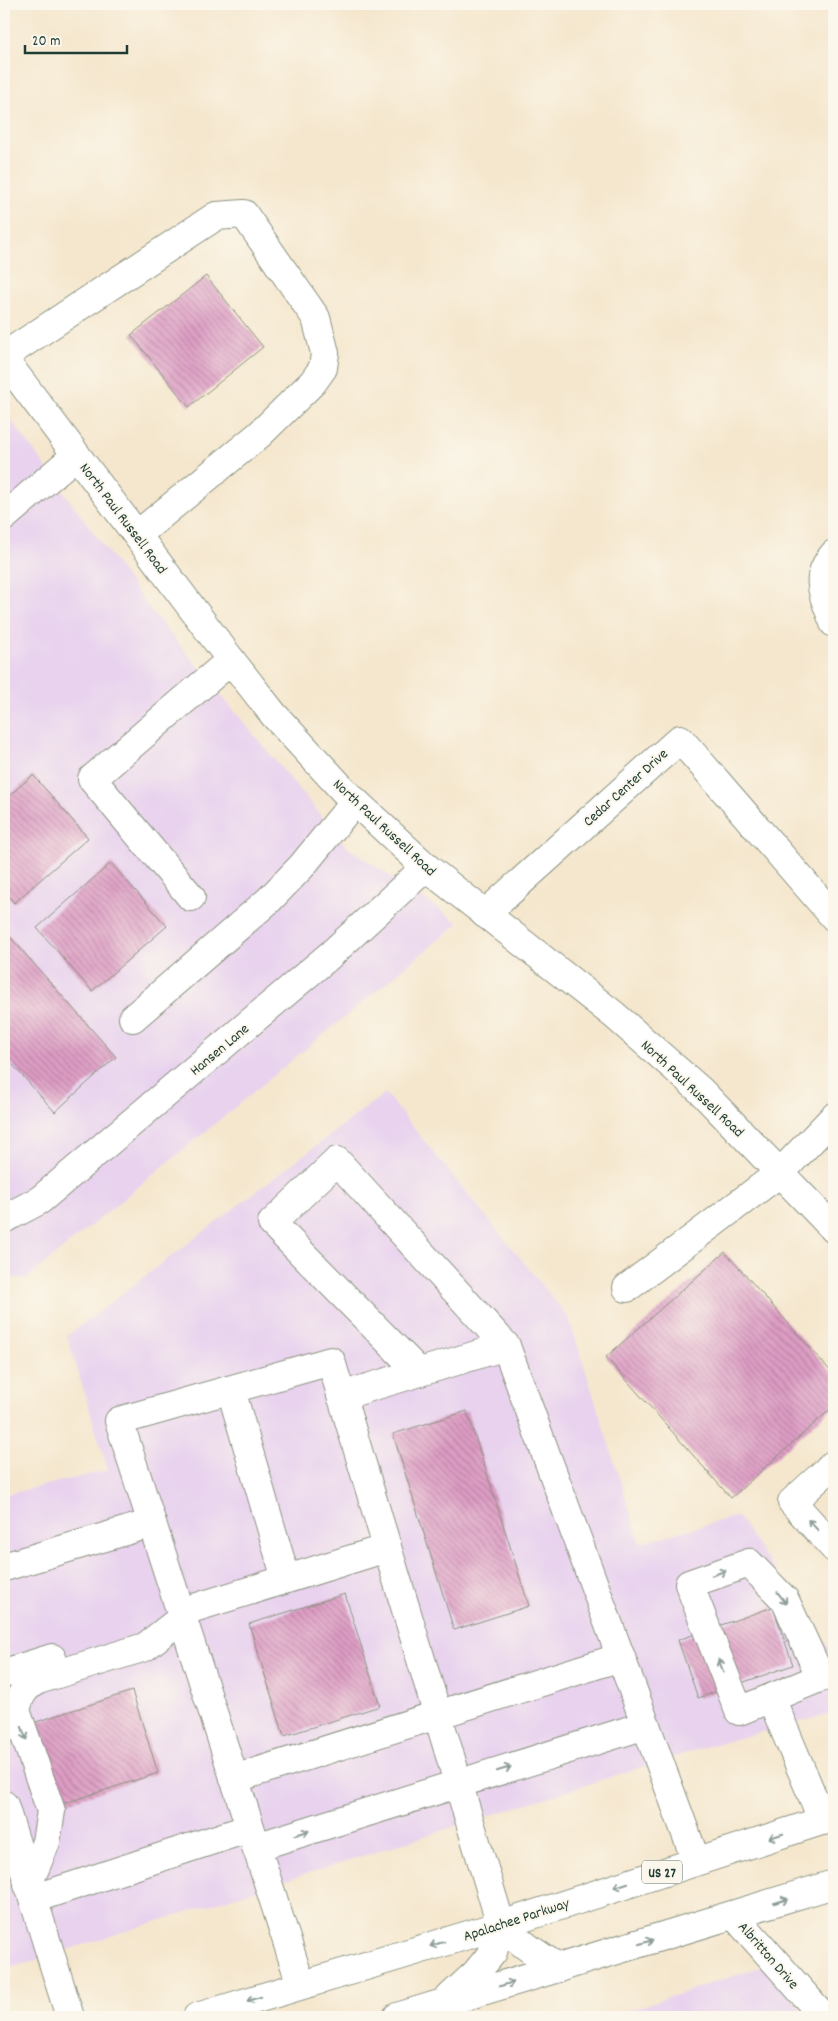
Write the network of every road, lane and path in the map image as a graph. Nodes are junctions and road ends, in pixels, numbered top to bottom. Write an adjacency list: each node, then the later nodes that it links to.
1 (4, 357): 2 (street, North Paul Russell Road); 4 (street)
2 (76, 455): 3 (street); 4 (street, North Paul Russell Road)
3 (4, 517)
4 (137, 536): 7 (street, North Paul Russell Road)
5 (834, 554): 6 (street)
6 (834, 622)
7 (231, 660): 8 (street, North Paul Russell Road); 10 (street)
8 (355, 801): 9 (street, North Paul Russell Road); 13 (street)
9 (426, 867): 11 (street, North Paul Russell Road); 16 (street, Hansen Lane)
10 (191, 897)
11 (485, 914): 12 (street, Cedar Center Drive); 15 (street, North Paul Russell Road)
12 (834, 917)
13 (133, 1018)
14 (834, 1117): 15 (street)
15 (781, 1172): 17 (street, North Paul Russell Road); 18 (street)
16 (4, 1219)
17 (834, 1229)
18 (627, 1288)
19 (506, 1346): 20 (street); 20 (street); 30 (street)
20 (419, 1372): 22 (street)
21 (231, 1390): 22 (street); 24 (street); 28 (street)
22 (341, 1396): 25 (street)
23 (834, 1464): 26 (street, one-way to 23)
24 (152, 1523): 27 (street); 29 (street)
25 (387, 1548): 28 (street); 34 (street)
26 (834, 1548)
27 (4, 1567)
28 (286, 1579): 29 (street)
29 (181, 1615): 31 (street); 36 (street); 43 (street, one-way to 43)
30 (621, 1657): 34 (street); 35 (street)
31 (4, 1673)
32 (827, 1675): 33 (street); 33 (street, one-way to 32)
33 (771, 1698): 39 (street)
34 (437, 1715): 36 (street); 37 (street)
35 (646, 1725): 37 (street, one-way to 35); 41 (street)
36 (234, 1779): 40 (street)
37 (457, 1784): 40 (street, one-way to 37); 45 (street)
38 (4, 1805): 43 (street)
39 (828, 1819): 41 (street, Apalachee Parkway / US 27, one-way to 41)
40 (252, 1838): 43 (street); 47 (street)
41 (696, 1861): 45 (street, Apalachee Parkway / US 27, one-way to 45)
42 (834, 1884): 44 (street, one-way to 42)
43 (31, 1892): 50 (street)
44 (734, 1915): 46 (street, one-way to 44); 52 (street, Albritton Drive)
45 (501, 1925): 46 (street); 47 (street, Apalachee Parkway / US 27, one-way to 47); 48 (street)
46 (560, 1968): 48 (street, one-way to 46)
47 (300, 1985): 51 (street, Apalachee Parkway / US 27, one-way to 51)
48 (443, 2003): 49 (street)
49 (405, 2016)
50 (70, 2017)
51 (197, 2017)
52 (824, 2017)

